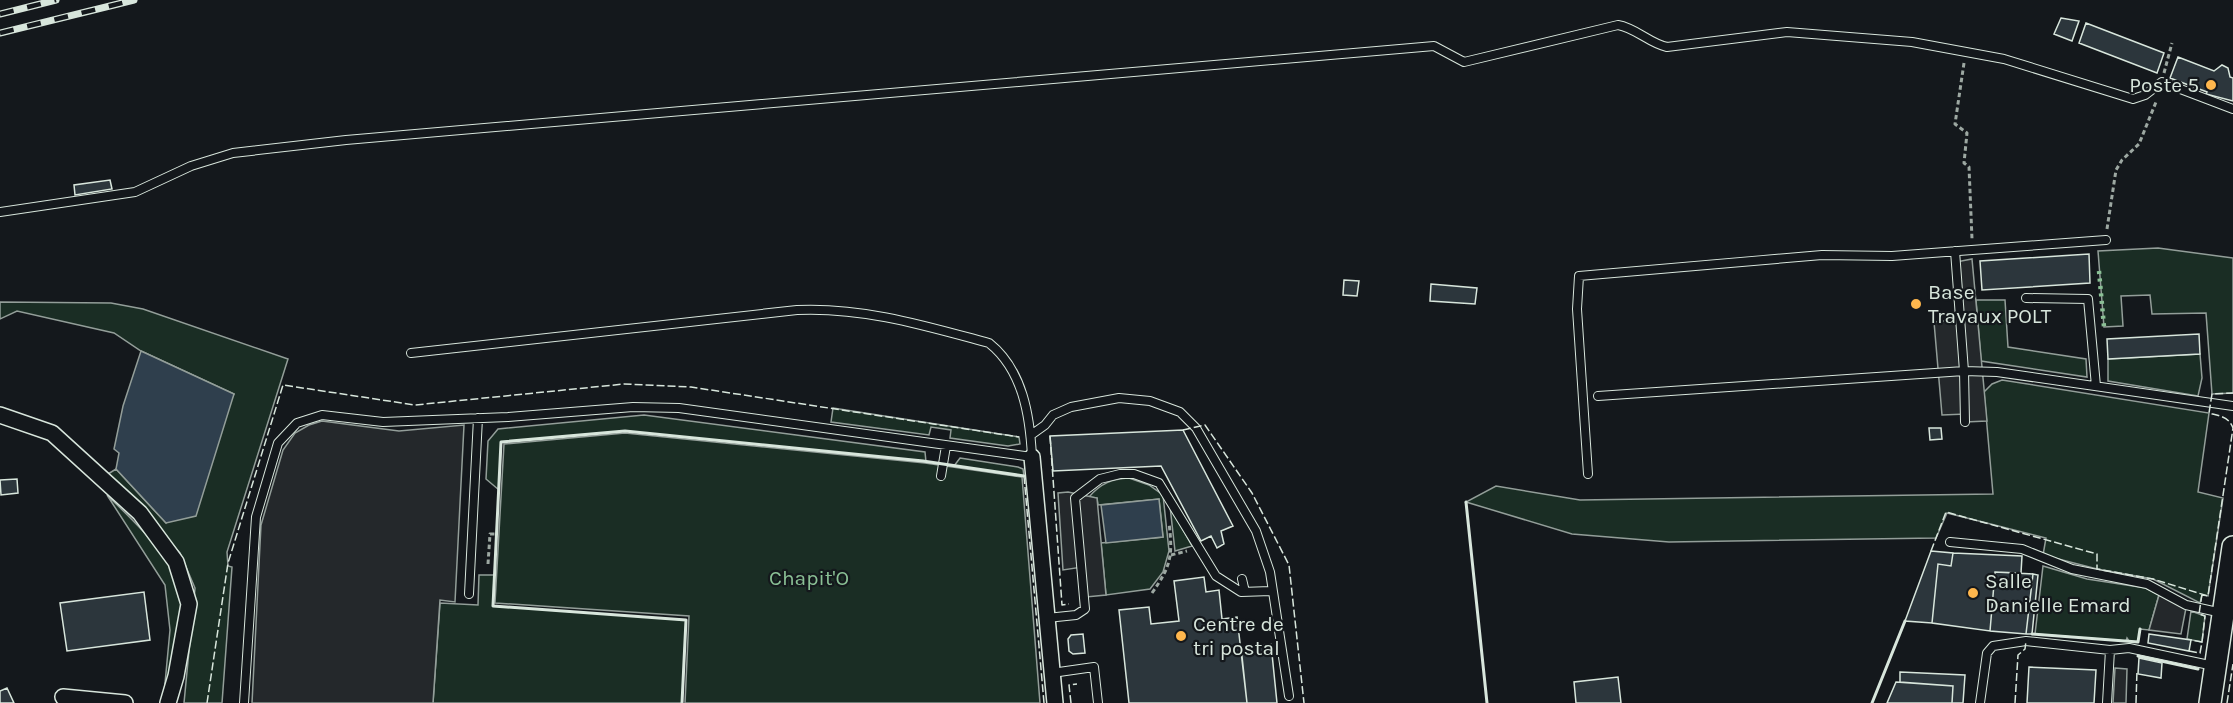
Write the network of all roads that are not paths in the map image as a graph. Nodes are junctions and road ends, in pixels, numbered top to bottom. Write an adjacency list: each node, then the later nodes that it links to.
1 (2233, 109): 2 (lane)
2 (0, 212)
3 (2106, 240): 4 (lane)
4 (1955, 251): 7 (lane); 17 (lane)
5 (2026, 298): 8 (lane)
6 (411, 353): 14 (lane)
7 (1964, 371): 8 (lane); 9 (lane); 13 (lane)
8 (2096, 386): 10 (lane)
9 (1598, 396)
10 (2233, 406)
11 (0, 416): 33 (street)
12 (478, 418): 15 (lane); 24 (lane); 34 (lane)
13 (1965, 422)
14 (1031, 435): 16 (lane); 22 (lane)
15 (946, 446): 16 (lane); 18 (lane)
16 (1032, 457): 26 (street)
17 (1588, 474)
18 (941, 476)
19 (1950, 542): 25 (lane)
20 (2233, 547): 25 (main road)
21 (1242, 579): 23 (lane)
22 (1271, 591): 23 (lane); 30 (lane)
23 (1245, 592): 26 (lane)
24 (469, 594)
25 (2227, 605): 28 (main road)
26 (1047, 618): 29 (street)
27 (2110, 650): 28 (lane); 37 (lane); 38 (lane)
28 (2216, 666): 39 (main road)
29 (1052, 673): 35 (street); 36 (lane)
30 (1289, 696)
31 (63, 697): 32 (street)
32 (124, 703)
33 (168, 703)
34 (244, 703)
35 (1055, 703)
36 (1098, 703)
37 (1980, 703)
38 (2107, 703)
39 (2210, 703)

